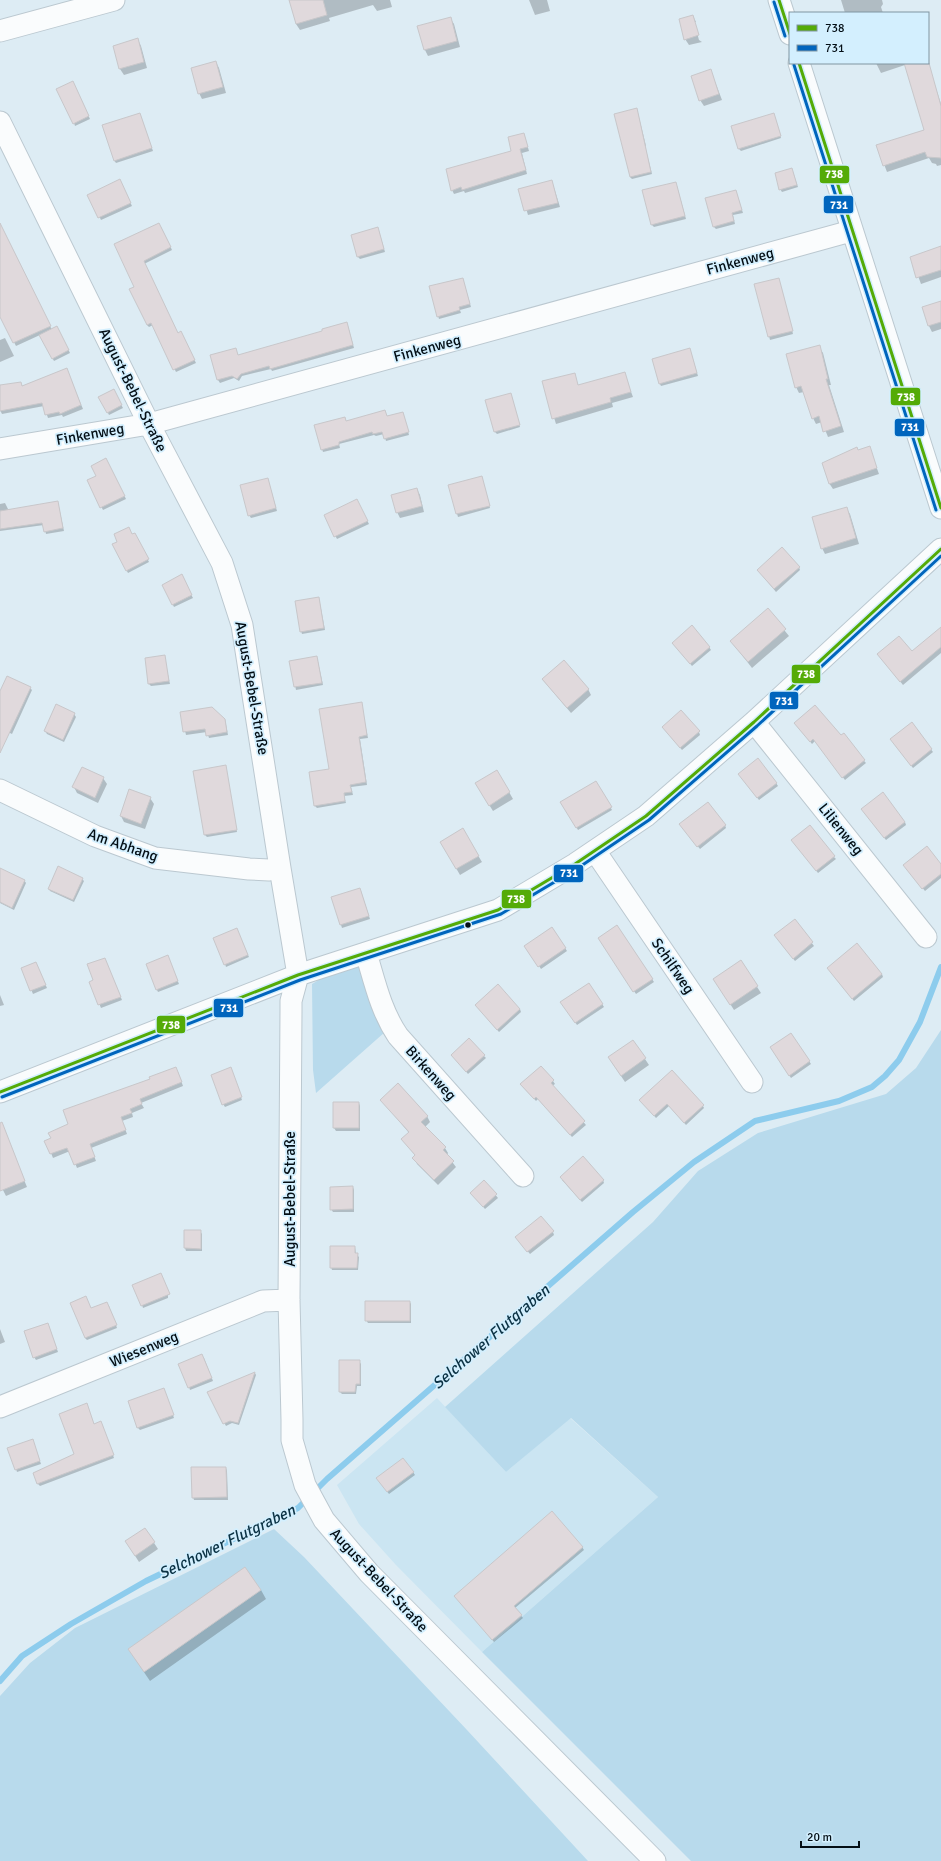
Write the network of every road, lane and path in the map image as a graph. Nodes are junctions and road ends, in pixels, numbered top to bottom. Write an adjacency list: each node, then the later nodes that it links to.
1 (114, 0): 3 (street)
2 (779, 0): 4 (street)
3 (0, 31)
4 (789, 31)
5 (799, 64): 7 (street)
6 (0, 122): 8 (street, August-Bebel-Straße)
7 (851, 231): 8 (street, Finkenweg); 10 (street)
8 (148, 424): 9 (street, Finkenweg); 15 (street, August-Bebel-Straße)
9 (0, 449)
10 (941, 508)
11 (941, 550): 12 (street)
12 (754, 722): 14 (street); 16 (street, Lilienweg)
13 (0, 790): 15 (street, Am Abhang)
14 (595, 851): 17 (street); 19 (street, Schilfweg)
15 (280, 868): 18 (street, August-Bebel-Straße)
16 (926, 936)
17 (366, 953): 18 (street); 21 (street, Birkenweg)
18 (298, 975): 20 (street); 22 (street, August-Bebel-Straße)
19 (752, 1082)
20 (0, 1092)
21 (523, 1176)
22 (290, 1300): 23 (street, Wiesenweg); 24 (street, August-Bebel-Straße)
23 (0, 1407)
24 (655, 1861)

